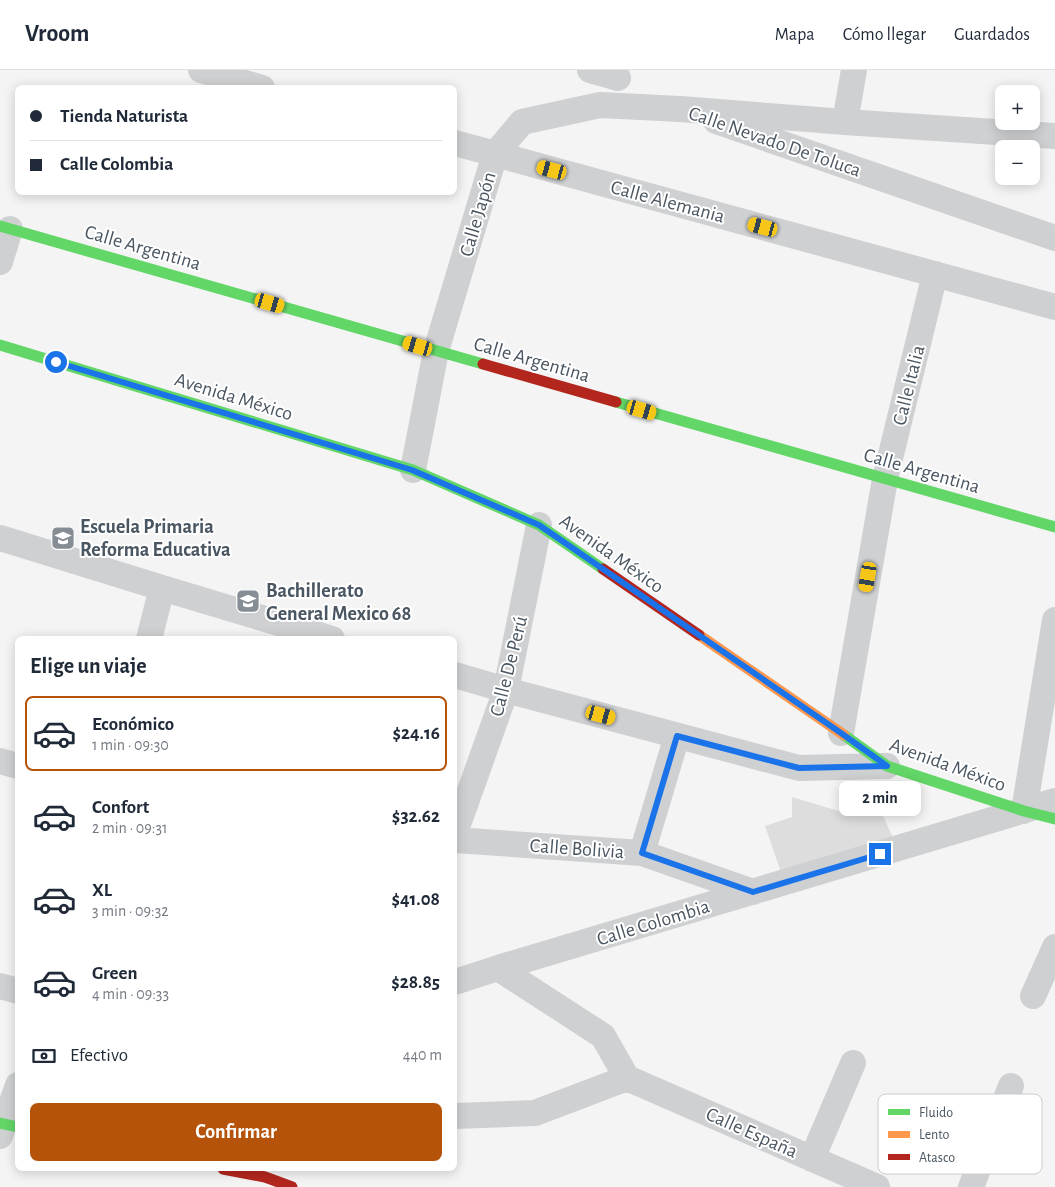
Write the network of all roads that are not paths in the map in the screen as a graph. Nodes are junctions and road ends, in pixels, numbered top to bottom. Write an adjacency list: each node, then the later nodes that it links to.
1 (201, 70): 5 (street)
2 (590, 70): 4 (street)
3 (854, 70): 7 (street)
4 (618, 78)
5 (252, 85)
6 (680, 109): 7 (street, Calle Nevado De Toluca); 10 (street, Calle Japón); 12 (street, Calle Nevado De Toluca)
7 (845, 122): 8 (street, Calle Nevado De Toluca)
8 (1055, 136)
9 (457, 144): 10 (street, Calle Alemania)
10 (495, 154): 14 (street, Calle Alemania); 17 (street, Calle Japón)
11 (5, 227): 13 (street); 17 (street, Calle Argentina)
12 (1055, 238)
13 (0, 262)
14 (935, 274): 15 (street, Calle Alemania); 19 (street, Calle Italia)
15 (1055, 307)
16 (0, 345): 18 (street, Avenida México)
17 (436, 351): 18 (street, Calle Japón); 19 (street, Calle Argentina)
18 (412, 470): 20 (street, Avenida México)
19 (885, 479): 21 (street, Calle Argentina); 29 (street, Calle Italia)
20 (539, 525): 28 (street, Calle De Perú); 29 (street, Avenida México)
21 (1055, 527)
22 (0, 538): 23 (street)
23 (162, 588): 25 (street); 26 (street)
24 (1055, 620): 35 (street)
25 (150, 636)
26 (322, 636)
27 (457, 676): 28 (street)
28 (506, 690): 30 (street); 37 (street, Calle De Perú)
29 (841, 733): 33 (street, Avenida México)
30 (677, 736): 33 (street); 39 (street)
31 (0, 760): 32 (street)
32 (15, 765)
33 (887, 766): 35 (street, Avenida México)
34 (1055, 801): 35 (street, Calle Colombia)
35 (1024, 811): 36 (street, Avenida México); 40 (street, Calle Colombia)
36 (1055, 819)
37 (457, 826)
38 (457, 840): 39 (street, Calle Bolivia)
39 (642, 853): 40 (street, Calle Bolivia)
40 (753, 892): 42 (street, Calle Colombia)
41 (1055, 947): 46 (street)
42 (498, 968): 43 (street, Calle Colombia); 48 (street)
43 (457, 981)
44 (0, 986): 45 (street)
45 (15, 990)
46 (1033, 996)
47 (852, 1063): 54 (street)
48 (627, 1078): 52 (street); 54 (street, Calle España)
49 (1011, 1086): 50 (street)
50 (1008, 1094)
51 (15, 1096): 53 (street)
52 (457, 1116)
53 (7, 1126)
54 (812, 1159): 59 (street, Calle España)
55 (250, 1171): 56 (street)
56 (277, 1173): 58 (street)
57 (975, 1174): 60 (street)
58 (292, 1187)
59 (877, 1187)
60 (970, 1187)

